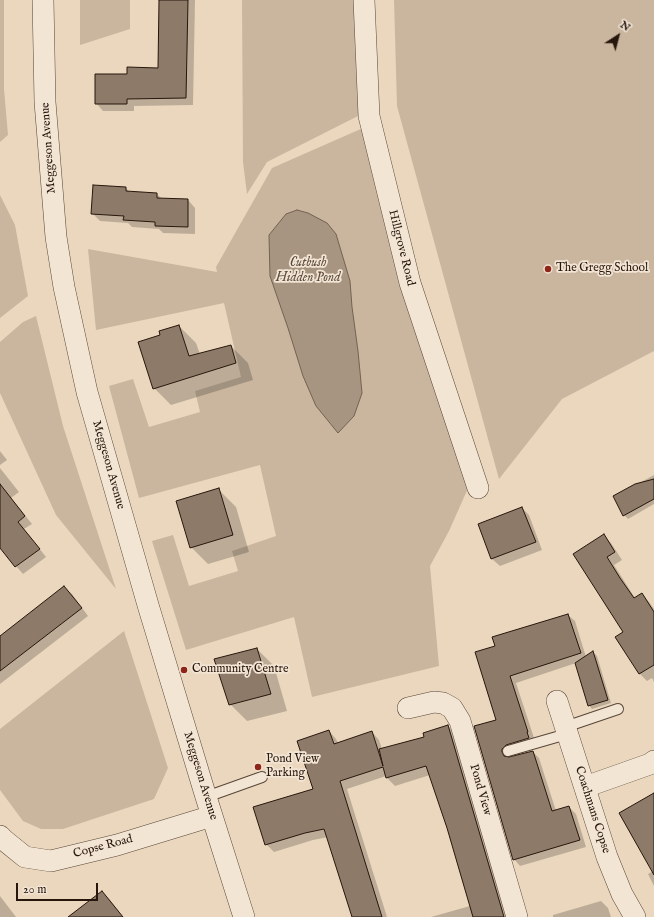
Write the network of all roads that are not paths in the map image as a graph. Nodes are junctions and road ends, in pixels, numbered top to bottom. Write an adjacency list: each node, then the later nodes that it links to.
1 (43, 0): 12 (street, Meggeson Avenue)
2 (364, 0): 3 (street, Hillgrove Road)
3 (478, 488)
4 (556, 701): 7 (street, Coachmans Copse)
5 (408, 708): 15 (street, Pond View)
6 (618, 709): 7 (lane)
7 (566, 730): 8 (lane); 11 (street, Coachmans Copse)
8 (508, 751)
9 (654, 762): 11 (street)
10 (262, 777): 12 (lane)
11 (585, 787): 16 (street, Coachmans Copse)
12 (209, 806): 13 (street, Copse Road); 14 (street, Meggeson Avenue)
13 (0, 836)
14 (244, 917)
15 (517, 917)
16 (635, 917)

